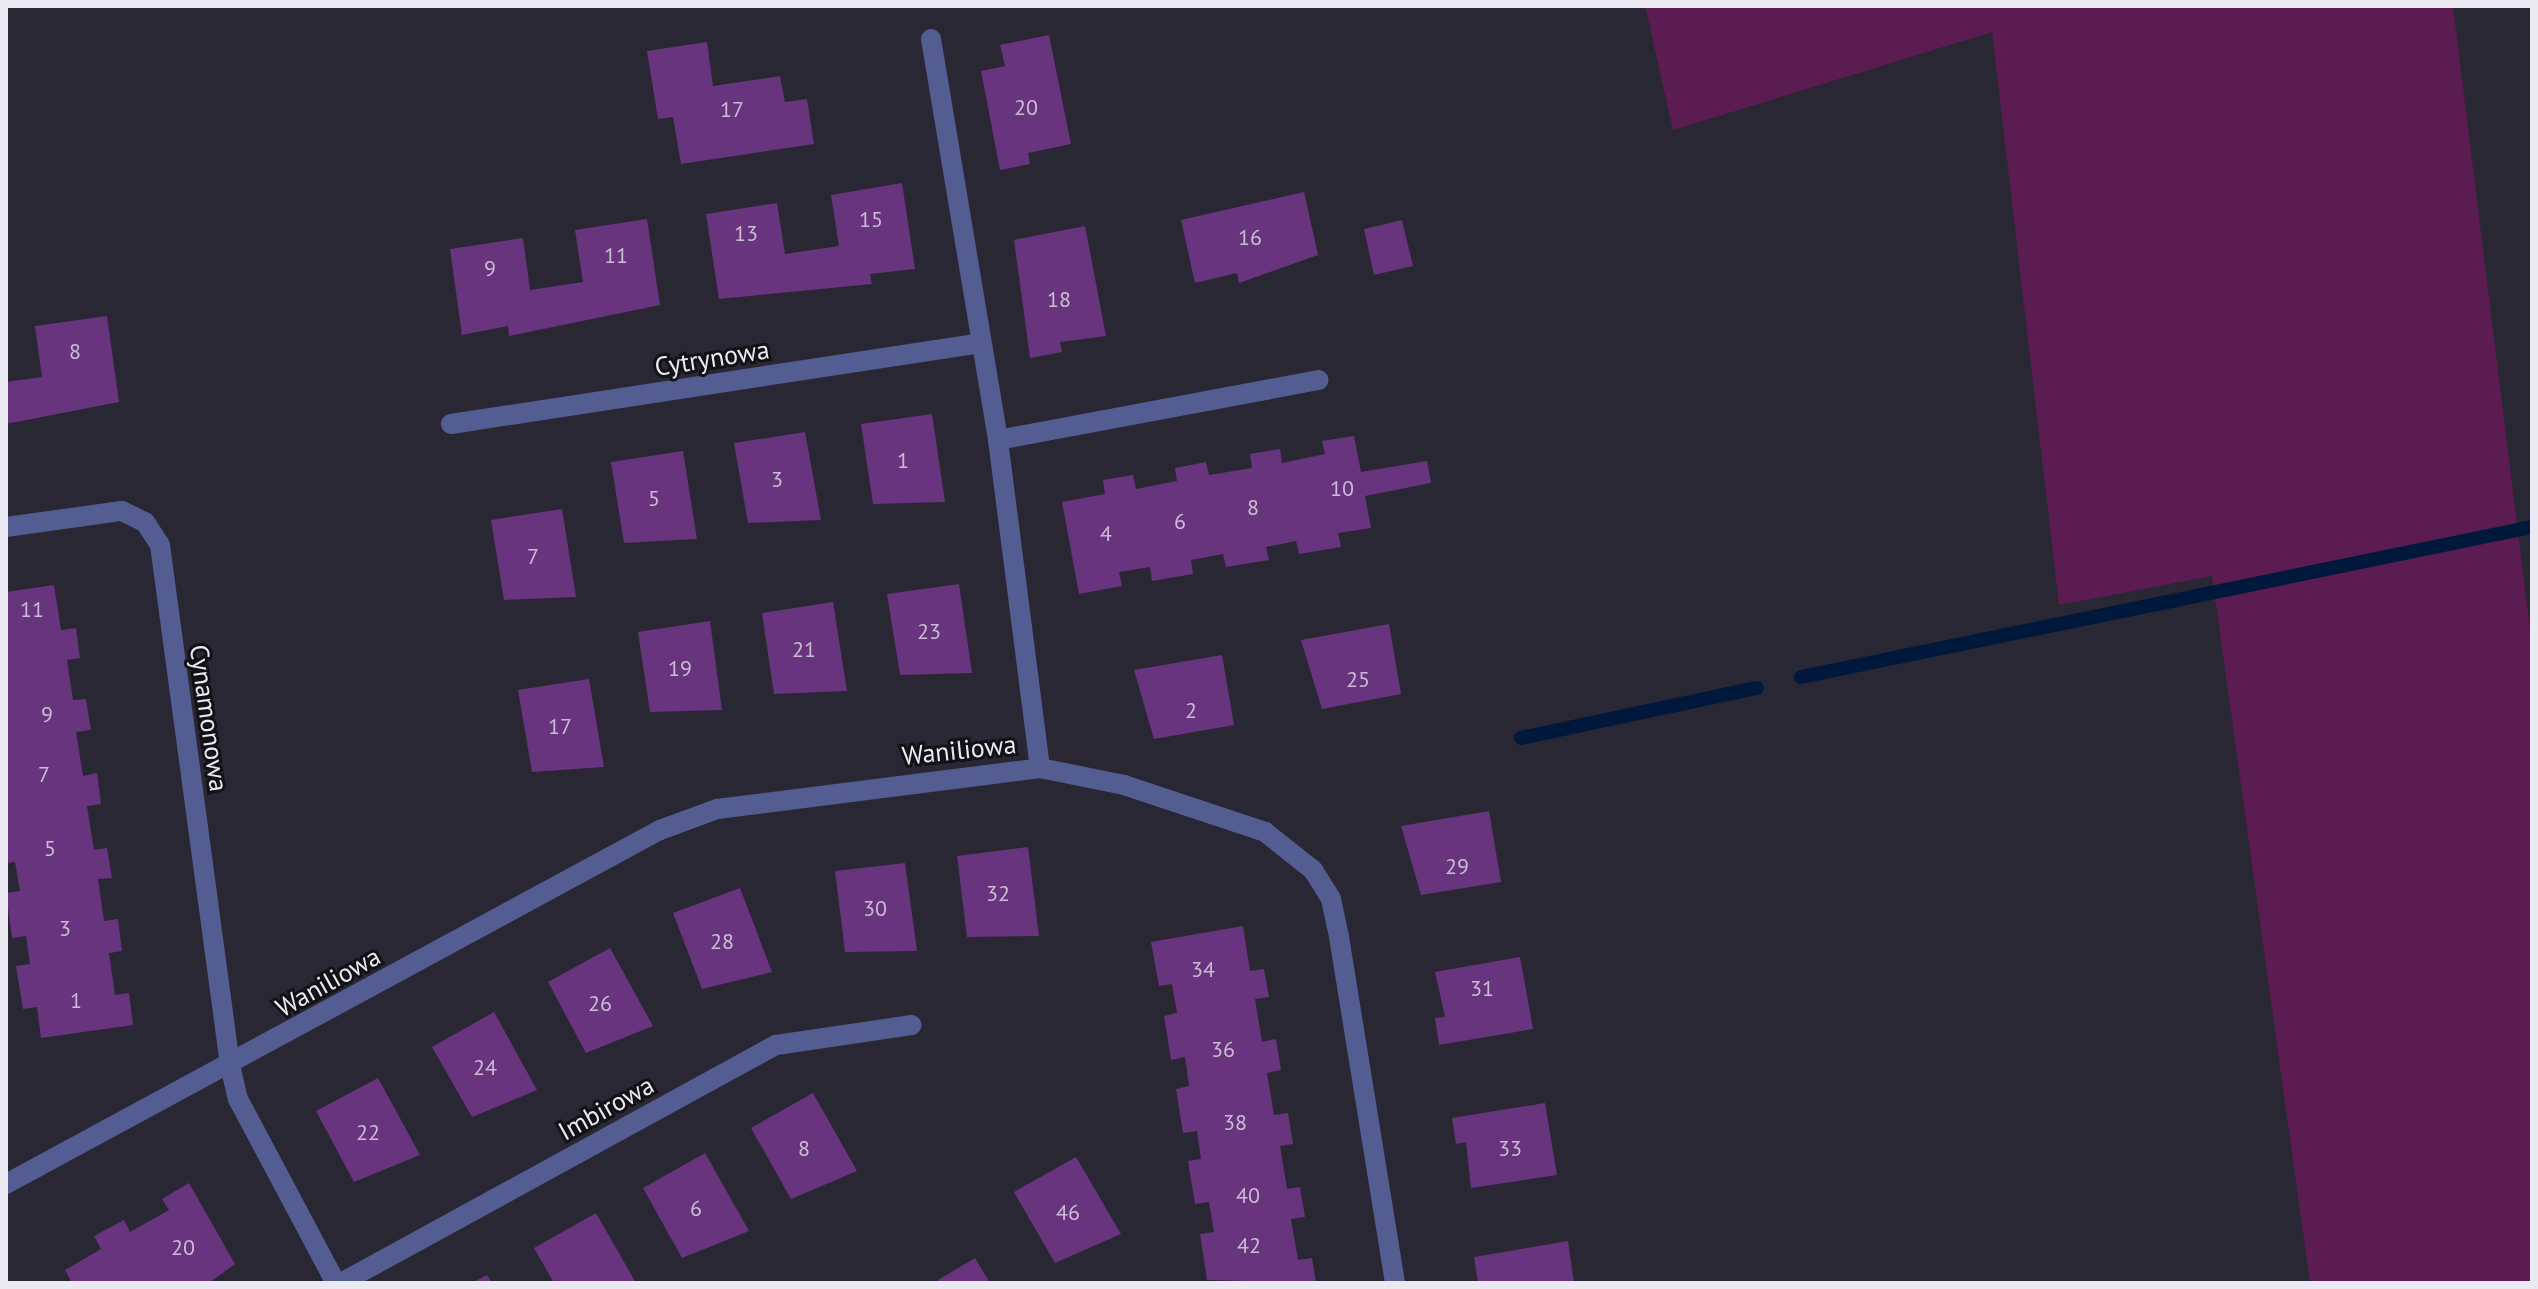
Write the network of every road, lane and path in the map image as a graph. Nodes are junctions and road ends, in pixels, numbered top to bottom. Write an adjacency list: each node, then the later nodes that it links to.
1 (931, 39): 2 (street)
2 (981, 343): 4 (street, Cytrynowa); 5 (street)
3 (1318, 380): 5 (street)
4 (451, 424)
5 (998, 440): 7 (street)
6 (6, 527): 9 (street, Cynamonowa)
7 (1040, 768): 9 (street, Waniliowa); 12 (street, Waniliowa)
8 (912, 1025): 11 (street, Imbirowa)
9 (230, 1065): 10 (street, Waniliowa); 11 (street)
10 (6, 1184)
11 (338, 1283)
12 (1395, 1283)

